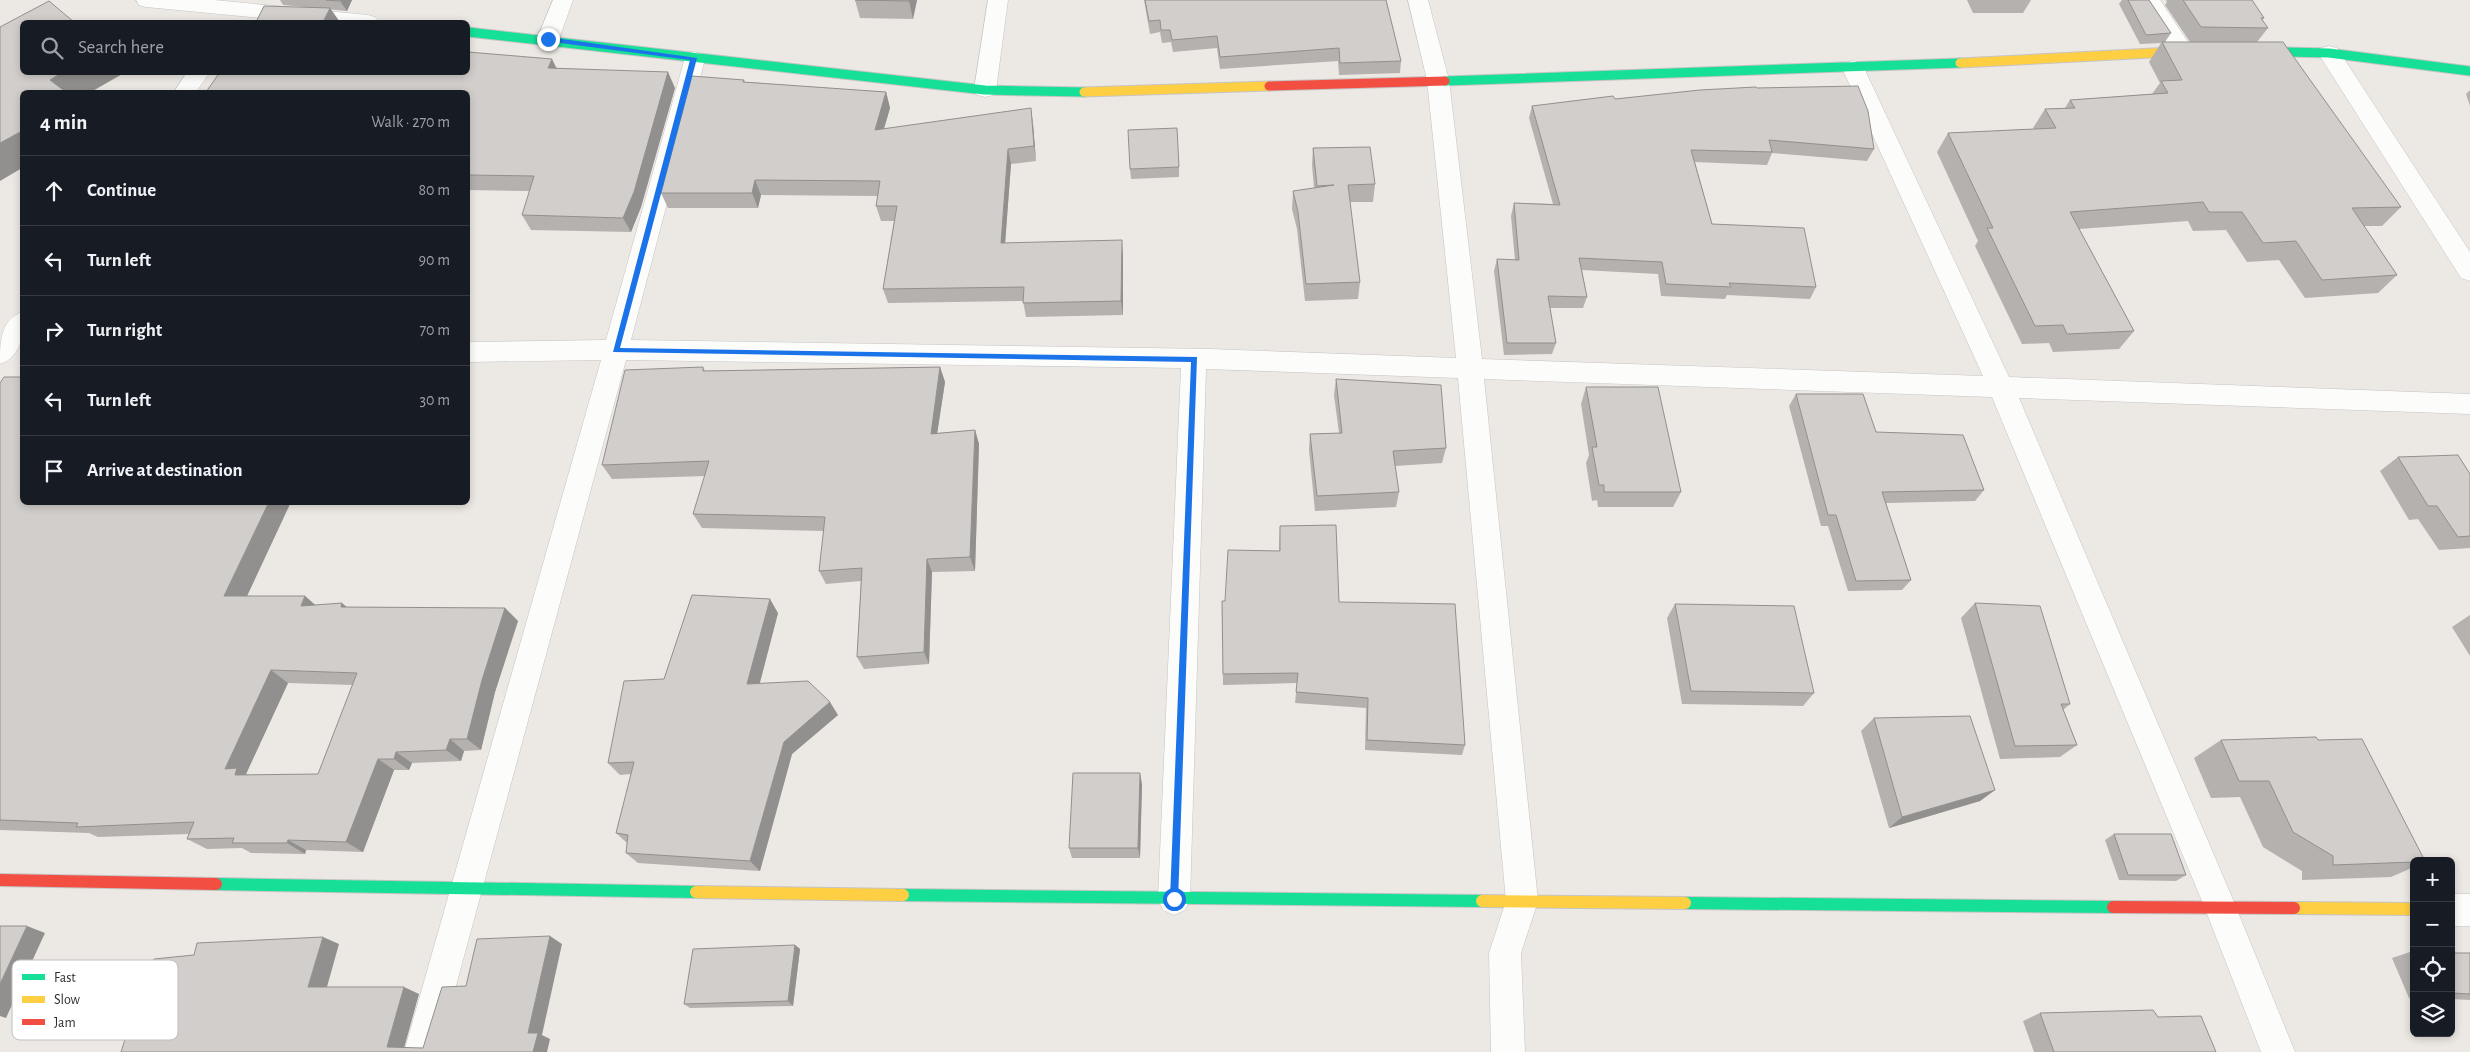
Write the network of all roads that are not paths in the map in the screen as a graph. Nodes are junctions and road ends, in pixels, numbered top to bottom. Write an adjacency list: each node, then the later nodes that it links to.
1 (146, 0): 6 (street)
2 (563, 0): 9 (street)
3 (998, 0): 19 (street)
4 (1418, 0): 17 (street)
5 (2149, 0): 10 (street)
6 (243, 11): 7 (street)
7 (345, 20)
8 (470, 32): 9 (street)
9 (548, 39): 13 (street)
10 (2192, 51): 14 (street)
11 (2236, 51): 12 (street)
12 (2329, 53): 15 (street); 20 (street)
13 (694, 58): 19 (street); 22 (street)
14 (1853, 68): 17 (street); 28 (street)
15 (2470, 71)
16 (197, 75): 18 (street)
17 (1438, 80): 19 (street); 27 (street)
18 (186, 90)
19 (984, 90)
20 (2470, 272)
21 (20, 325): 24 (street)
22 (616, 350): 23 (street); 26 (street); 31 (street)
23 (470, 352)
24 (0, 355): 25 (street)
25 (20, 356)
26 (1194, 359): 27 (street); 32 (street)
27 (1470, 368): 28 (street); 33 (street)
28 (2001, 387): 29 (street); 34 (street)
29 (2470, 404)
30 (0, 880): 31 (street)
31 (466, 890): 32 (street); 38 (street)
32 (1174, 899): 33 (street)
33 (1522, 901): 34 (street); 39 (street)
34 (2220, 906): 35 (street); 40 (street)
35 (2410, 909)
36 (2455, 910): 37 (street)
37 (2470, 910)
38 (421, 1052)
39 (1508, 1052)
40 (2278, 1052)

